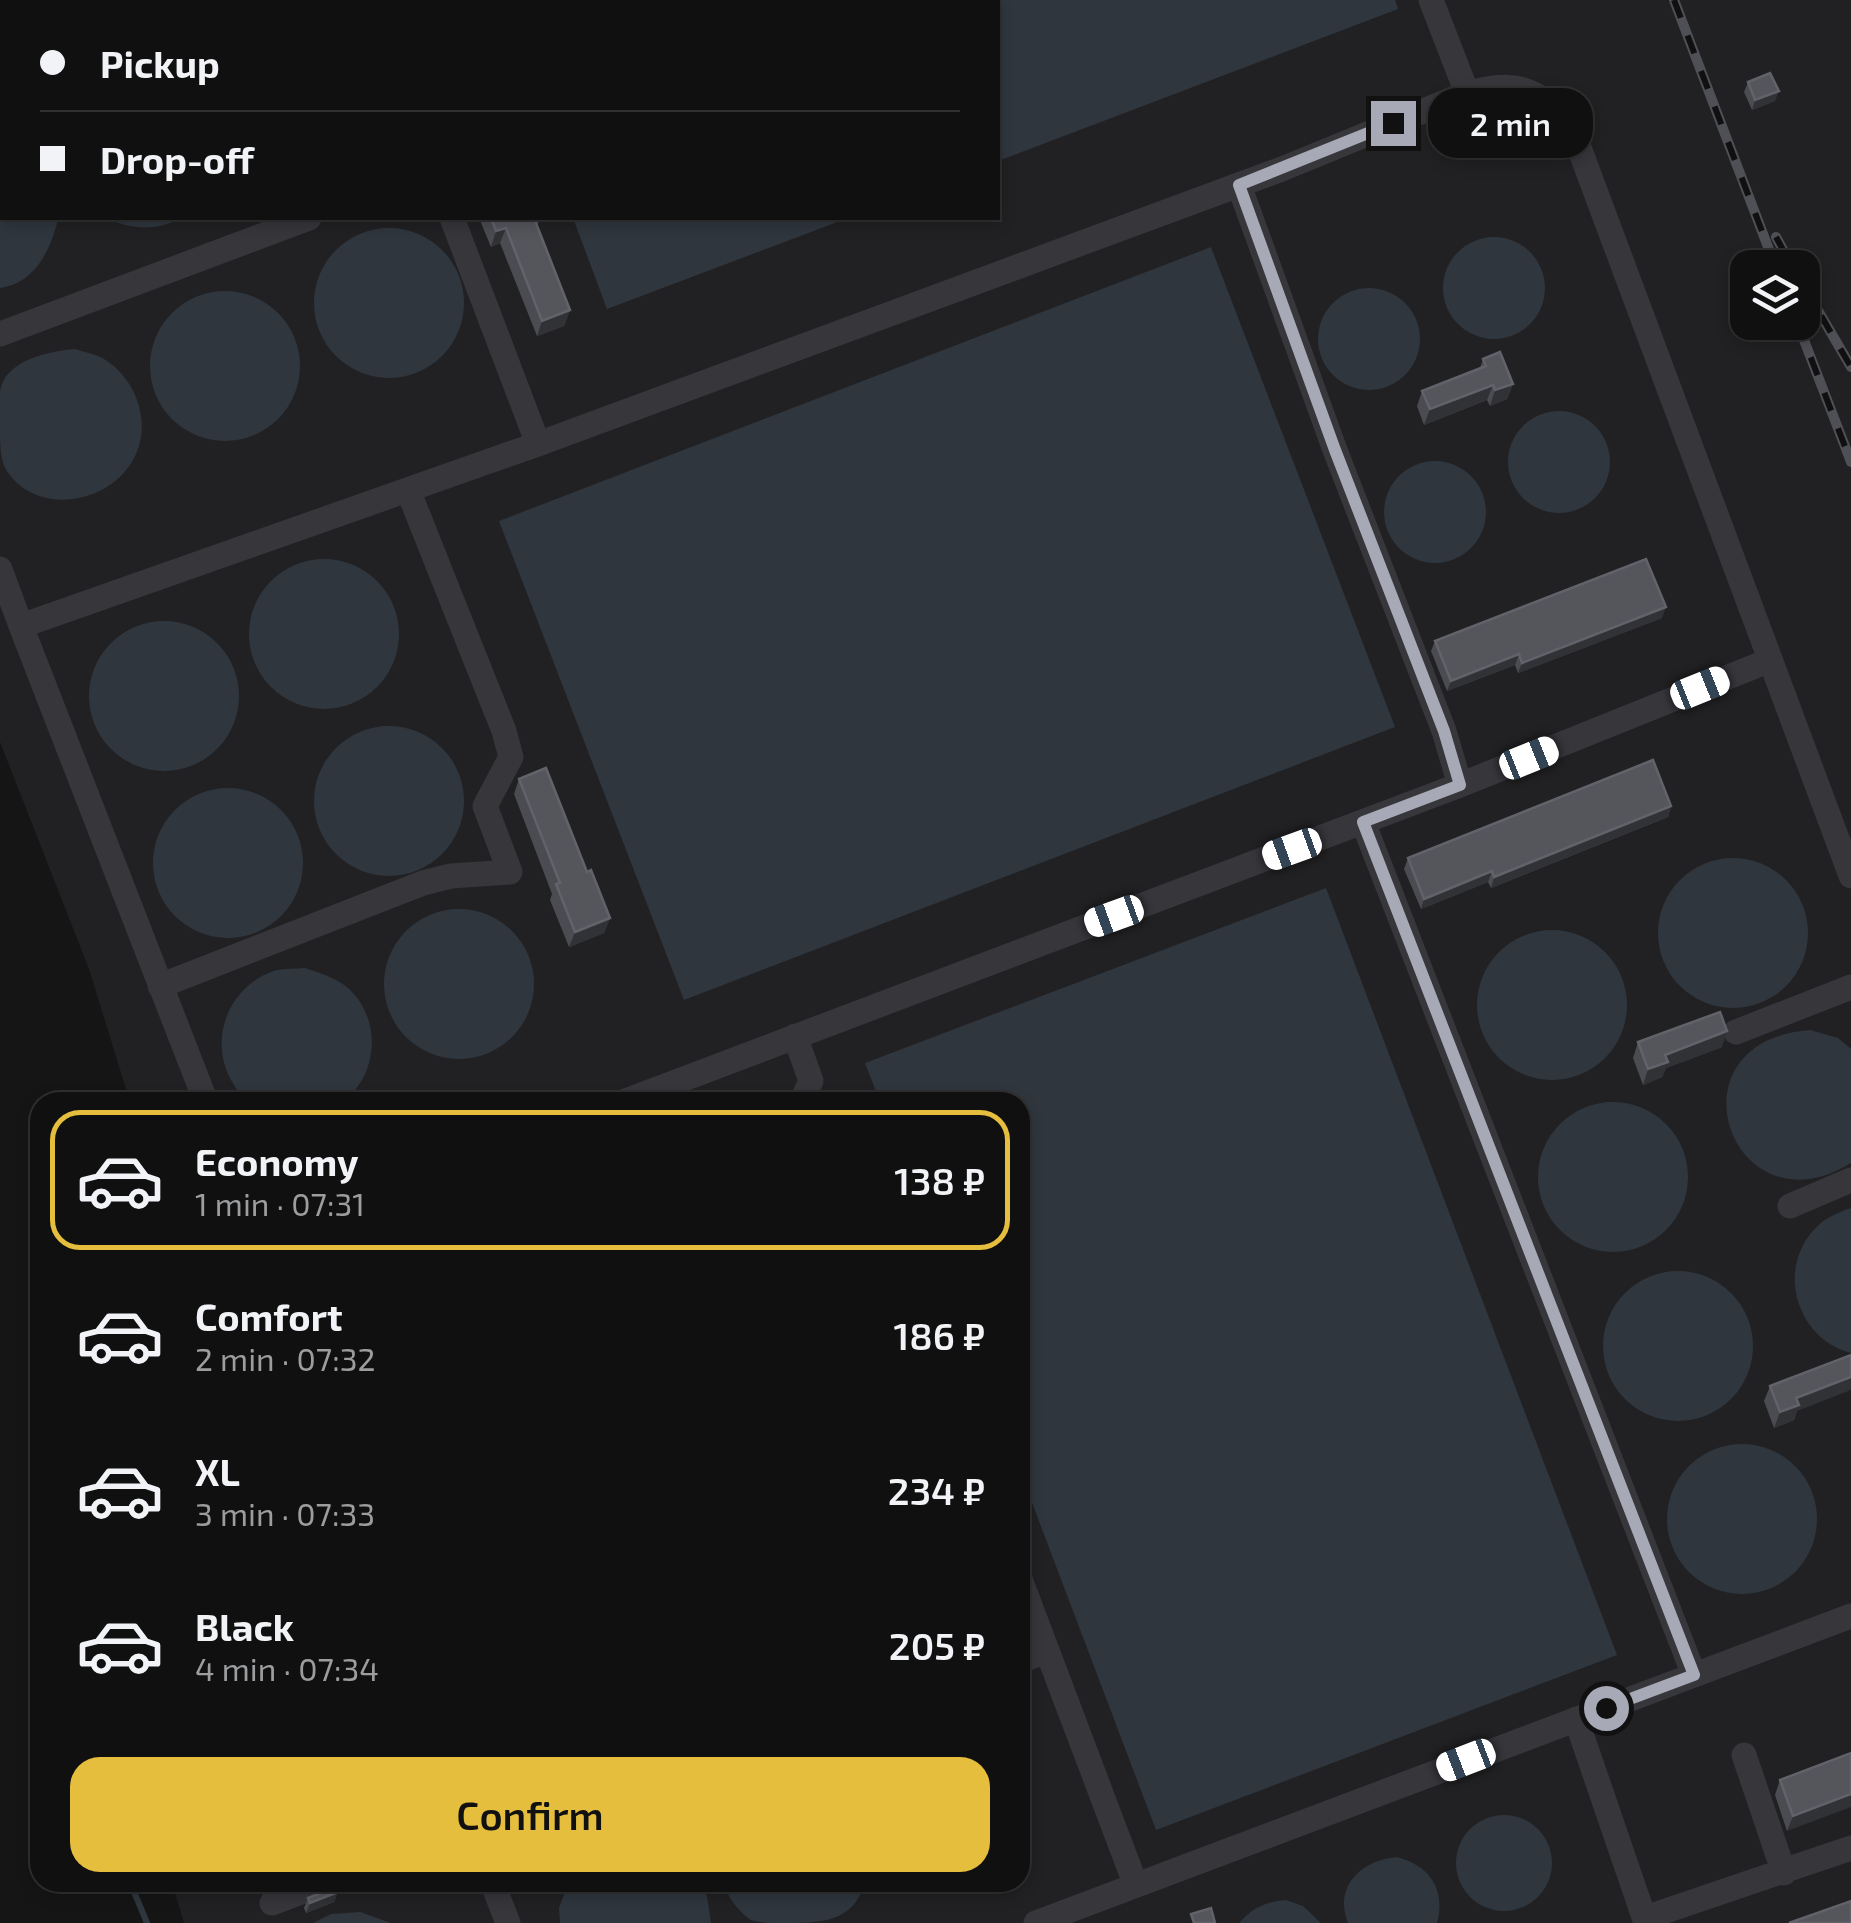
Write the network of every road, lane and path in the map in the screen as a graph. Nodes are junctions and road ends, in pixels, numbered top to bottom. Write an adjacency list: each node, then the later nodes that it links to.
1 (1431, 0): 2 (lane)
2 (1467, 93): 3 (lane); 11 (lane)
3 (1239, 185): 7 (lane); 12 (lane)
4 (305, 220): 6 (lane)
5 (453, 220): 7 (lane)
6 (0, 334)
7 (538, 444): 8 (lane)
8 (408, 490): 10 (lane); 15 (lane)
9 (0, 569): 10 (lane)
10 (22, 626): 15 (lane)
11 (1768, 661): 12 (lane); 14 (lane)
12 (1460, 785): 13 (lane)
13 (1363, 822): 18 (lane); 28 (lane)
14 (1851, 876)
15 (160, 986): 19 (lane)
16 (1851, 987): 17 (lane)
17 (1736, 1032)
18 (794, 1036): 20 (lane); 21 (lane)
19 (202, 1092)
20 (650, 1092)
21 (805, 1092)
22 (1851, 1180): 23 (lane)
23 (1790, 1206)
24 (1030, 1606): 26 (lane)
25 (1851, 1616): 28 (lane)
26 (1047, 1651): 27 (lane); 33 (lane)
27 (1030, 1657)
28 (1694, 1675): 29 (lane)
29 (1576, 1719): 33 (lane); 37 (lane)
30 (1744, 1756): 32 (lane)
31 (1851, 1848): 32 (lane)
32 (1784, 1872): 37 (lane)
33 (1136, 1883): 39 (lane)
34 (300, 1892): 36 (lane)
35 (496, 1892): 38 (lane)
36 (272, 1902)
37 (1646, 1920)
38 (508, 1923)
39 (1036, 1923)

